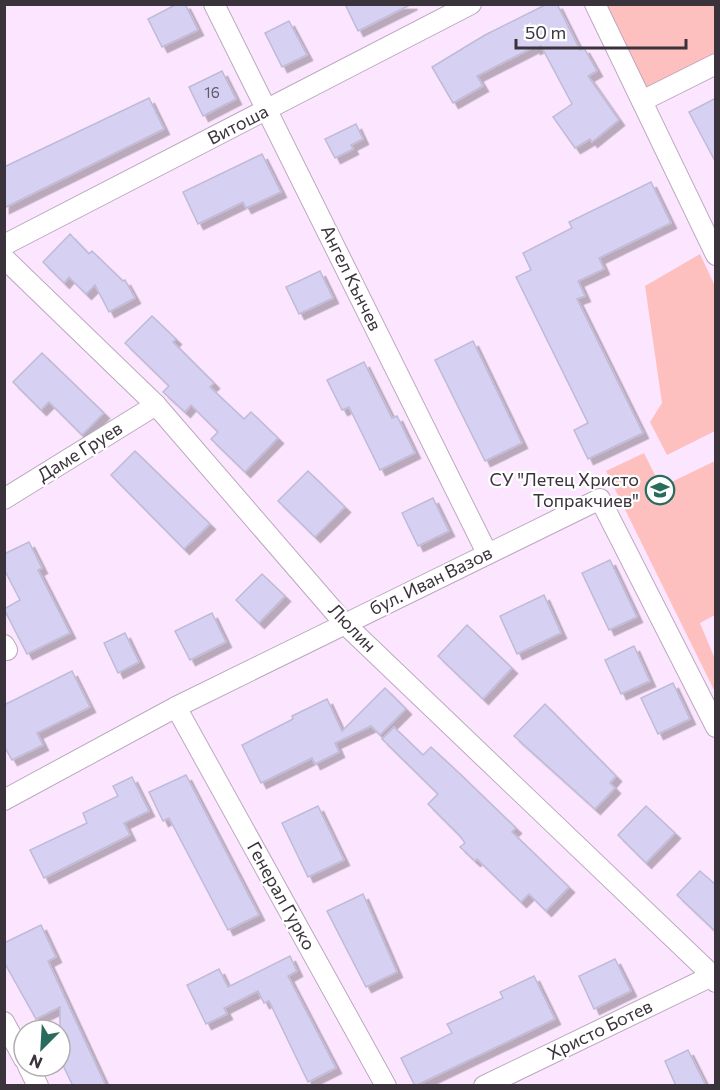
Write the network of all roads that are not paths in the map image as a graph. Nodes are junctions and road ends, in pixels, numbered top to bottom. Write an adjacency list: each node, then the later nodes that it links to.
1 (214, 4): 6 (street, Ангел Кънчев)
2 (471, 4): 6 (street, Витоша)
3 (596, 4): 5 (street)
4 (716, 64): 5 (street)
5 (642, 101): 8 (street)
6 (268, 110): 7 (street, Витоша); 12 (street, Ангел Кънчев)
7 (4, 245)
8 (716, 255)
9 (4, 258): 10 (street, Люлин)
10 (156, 405): 11 (street, Даме Груев); 13 (street, Люлин)
11 (4, 500)
12 (488, 553): 13 (street, бул. Иван Вазов); 15 (street, бул. Иван Вазов)
13 (345, 624): 14 (street, бул. Иван Вазов); 17 (street, Люлин)
14 (177, 707): 16 (street, бул. Иван Вазов); 20 (street, Генерал Гурко)
15 (716, 727)
16 (4, 800)
17 (714, 977): 21 (street, Христо Ботев)
18 (4, 1022): 19 (street)
19 (12, 1037)
20 (386, 1086)
21 (484, 1086)

